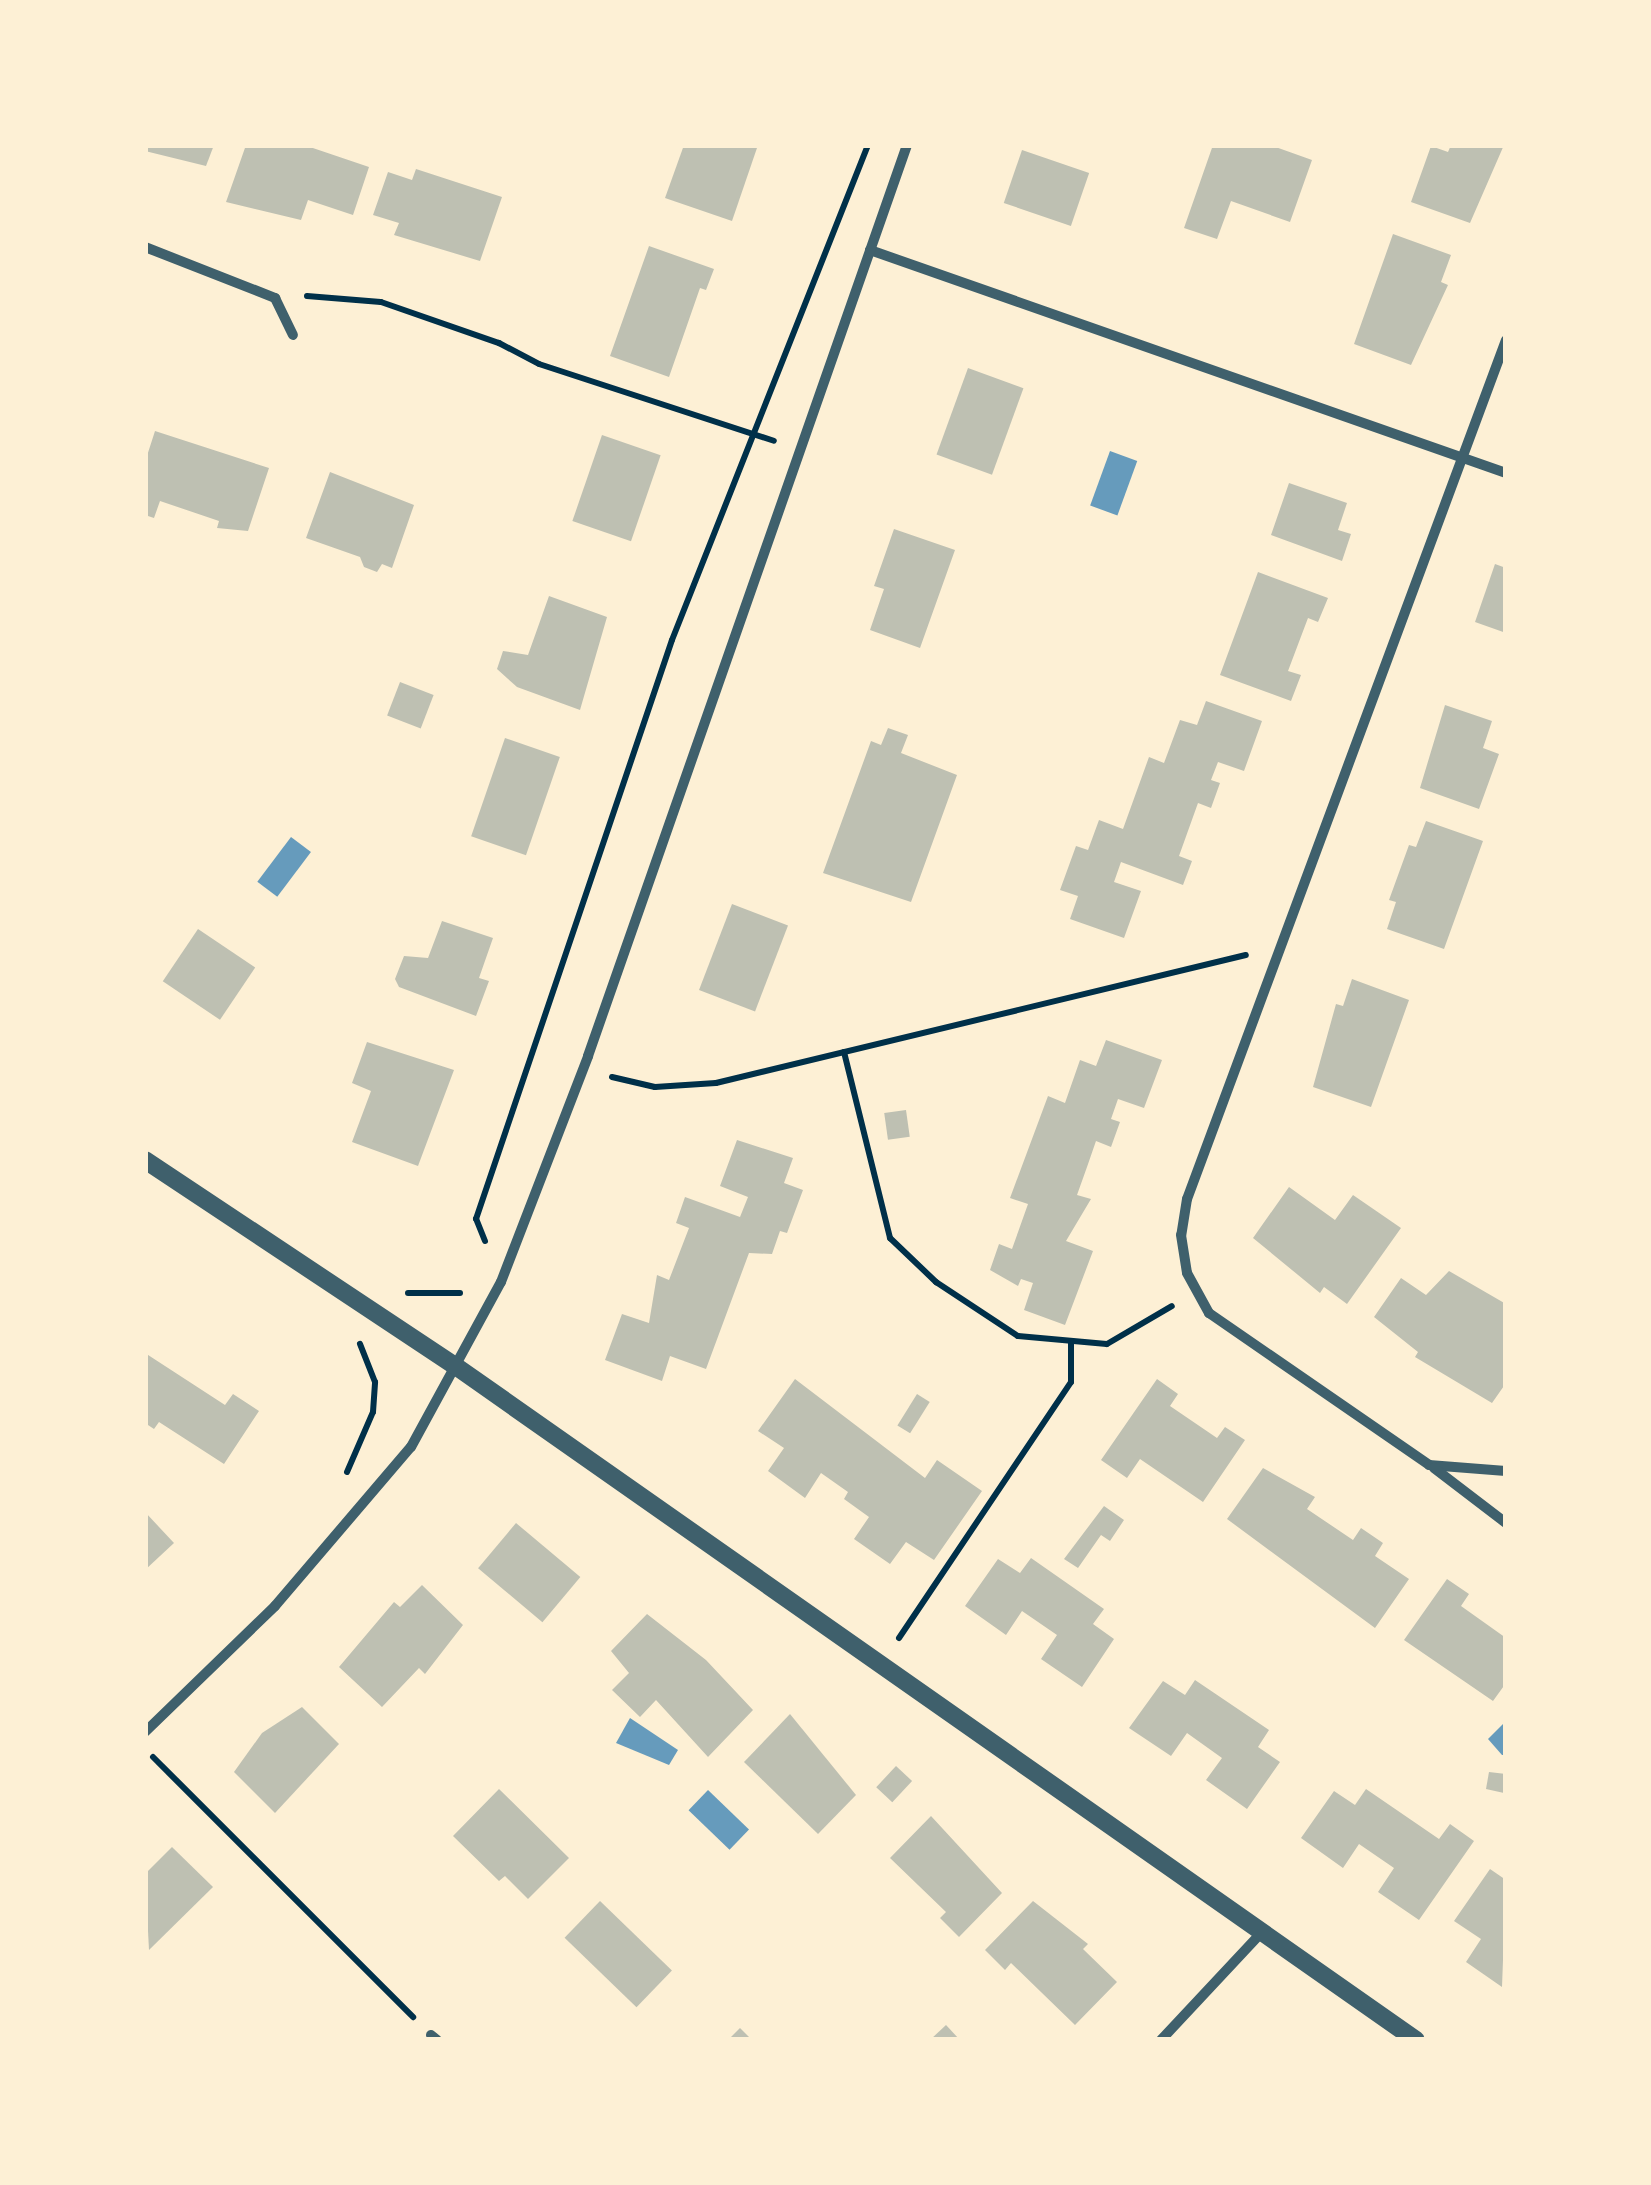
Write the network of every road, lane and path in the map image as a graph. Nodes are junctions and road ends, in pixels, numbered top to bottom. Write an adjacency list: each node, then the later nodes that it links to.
1 (868, 145): 8 (path)
2 (907, 145): 4 (street)
3 (145, 247): 5 (street)
4 (870, 250): 9 (street); 10 (street)
5 (276, 298): 6 (street); 8 (path)
6 (294, 336)
7 (1506, 340): 10 (street)
8 (752, 438): 9 (path); 16 (path)
9 (798, 444): 14 (street)
10 (1466, 457): 11 (street); 12 (street)
11 (1506, 473)
12 (1280, 947): 13 (path); 17 (street)
13 (844, 1052): 14 (path); 19 (path)
14 (570, 1103): 16 (street)
15 (145, 1160): 18 (street)
16 (501, 1282): 18 (path); 20 (street)
17 (1197, 1291): 19 (path); 21 (street)
18 (366, 1304): 20 (street); 23 (path)
19 (1071, 1341): 25 (path)
20 (454, 1364): 25 (street); 26 (street)
21 (1429, 1464): 22 (street); 24 (street)
22 (1506, 1471)
23 (343, 1478)
24 (1506, 1523)
25 (881, 1664): 28 (street)
26 (145, 1732)
27 (145, 1749): 29 (path)
28 (1262, 1932): 30 (street); 31 (street)
29 (434, 2038)
30 (1161, 2040)
31 (1416, 2040)

